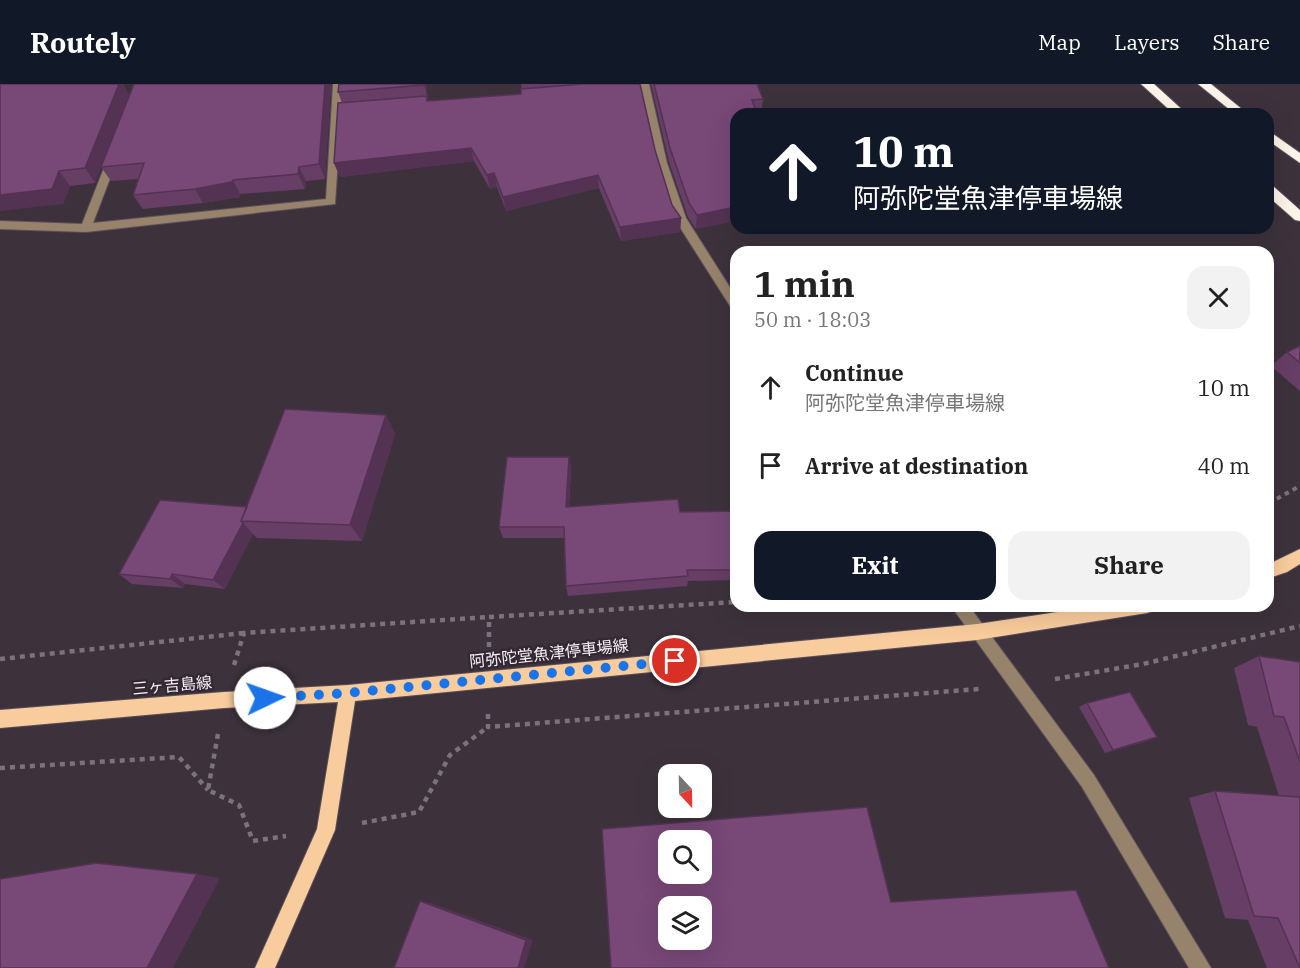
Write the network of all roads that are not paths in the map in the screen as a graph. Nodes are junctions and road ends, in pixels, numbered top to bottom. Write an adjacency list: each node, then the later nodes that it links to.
1 (339, 84): 13 (street)
2 (1147, 84): 5 (highway)
3 (1204, 84): 6 (highway)
4 (640, 87): 14 (street)
5 (1174, 108)
6 (1234, 108)
7 (120, 139): 13 (street)
8 (1274, 139): 9 (highway)
9 (1300, 159)
10 (1274, 194): 11 (highway)
11 (1300, 217)
12 (0, 225): 13 (street)
13 (86, 228)
14 (730, 297)
15 (1300, 556): 16 (main road)
16 (1274, 569)
17 (963, 612): 19 (street)
18 (1108, 612): 19 (main road, 阿弥陀堂魚津停車場線)
19 (977, 632): 20 (main road, 阿弥陀堂魚津停車場線); 23 (street)
20 (348, 693): 21 (main road, 三ヶ吉島線); 22 (main road)
21 (0, 719)
22 (265, 968)
23 (1201, 968)

